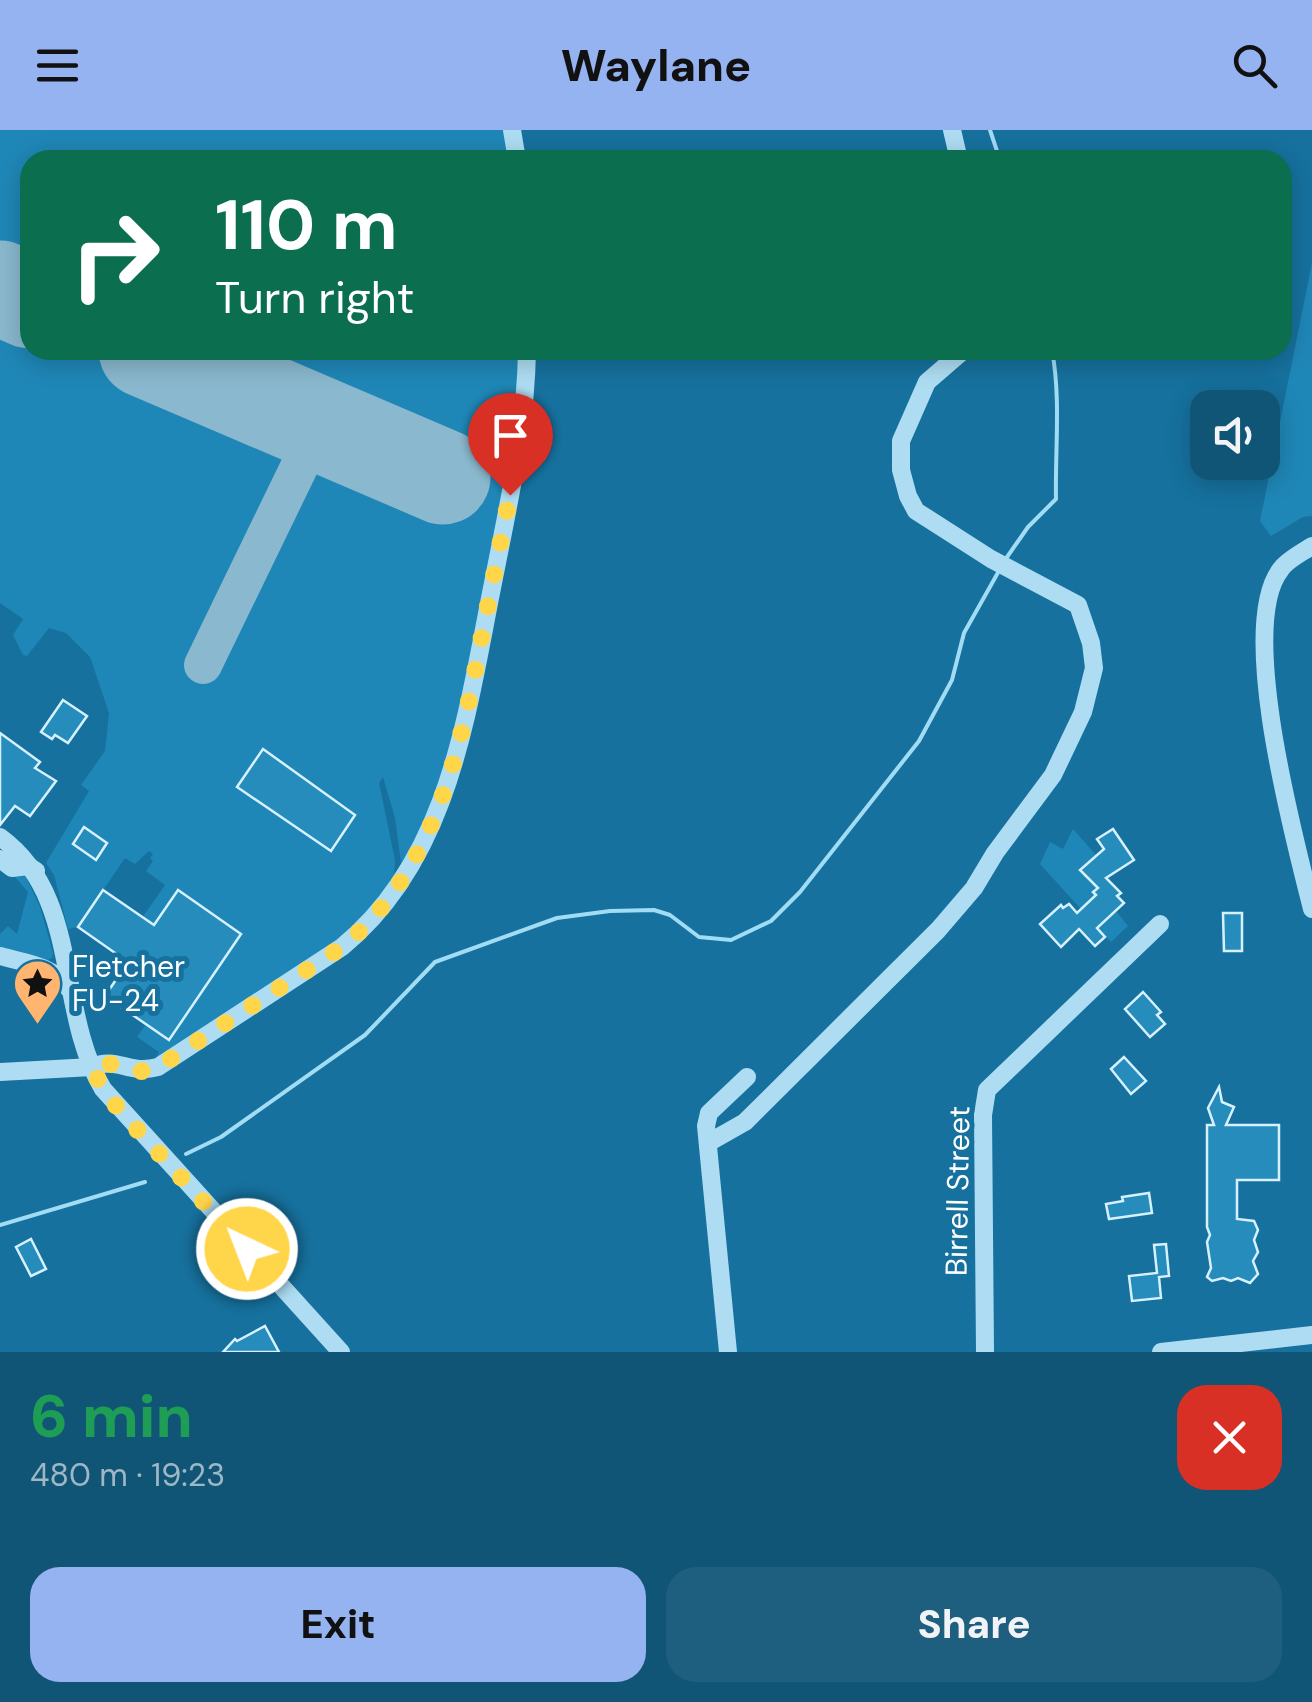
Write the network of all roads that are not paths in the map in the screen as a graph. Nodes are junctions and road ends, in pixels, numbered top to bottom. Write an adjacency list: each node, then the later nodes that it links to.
1 (526, 360): 11 (street)
2 (953, 360): 14 (street)
3 (1312, 546): 7 (street)
4 (1, 838): 6 (street)
5 (0, 859): 6 (street)
6 (36, 872): 10 (street)
7 (1312, 909)
8 (1160, 924): 18 (street, Birrell Street)
9 (0, 956): 10 (street)
10 (76, 1008): 11 (street)
11 (92, 1068): 12 (street); 16 (street)
12 (0, 1072)
13 (747, 1078): 14 (street)
14 (708, 1143): 17 (street)
15 (1312, 1336): 19 (street)
16 (341, 1352)
17 (728, 1352)
18 (985, 1352)
19 (1161, 1352)

